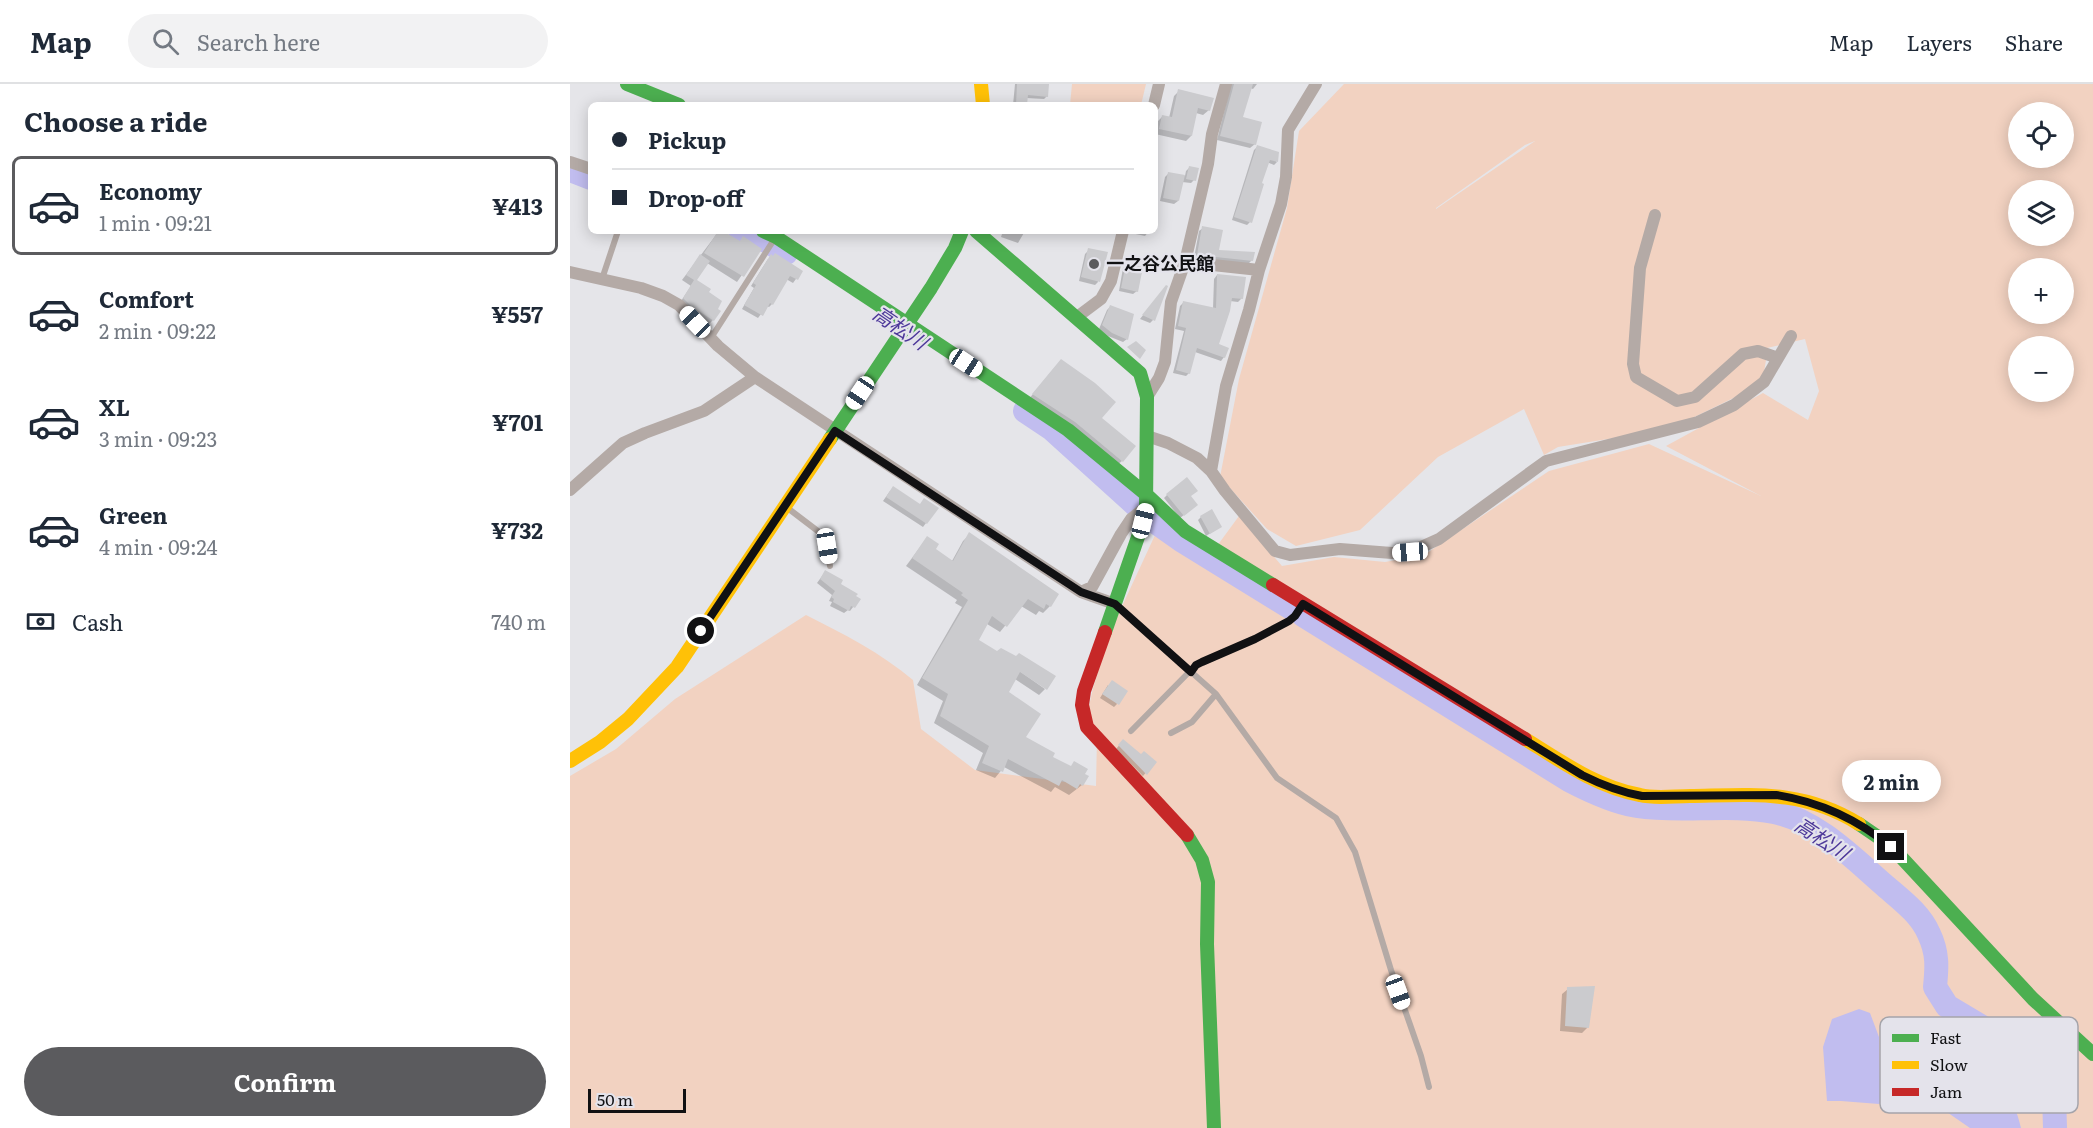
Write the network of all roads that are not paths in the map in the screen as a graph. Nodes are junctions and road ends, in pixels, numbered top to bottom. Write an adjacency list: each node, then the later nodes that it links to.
1 (627, 84): 6 (street)
2 (981, 84): 7 (street)
3 (1159, 84): 8 (street)
4 (1226, 84): 17 (street)
5 (1317, 84): 18 (street)
6 (663, 102)
7 (983, 102)
8 (1155, 102)
9 (570, 162): 10 (street)
10 (588, 168)
11 (1655, 215): 25 (street)
12 (617, 234): 20 (lane)
13 (960, 234): 22 (street)
14 (985, 234): 21 (street)
15 (1122, 234): 21 (street)
16 (775, 239): 22 (street); 24 (lane)
17 (1185, 262): 18 (street); 27 (street)
18 (1259, 270): 30 (street)
19 (570, 272): 20 (street)
20 (602, 279): 24 (street)
21 (1077, 317): 27 (street)
22 (903, 329): 28 (street); 32 (street)
23 (1791, 336): 25 (street)
24 (711, 339): 26 (street)
25 (1778, 358): 30 (street)
26 (755, 377): 28 (street); 31 (street)
27 (1147, 397): 29 (street)
28 (835, 431): 33 (street); 35 (street)
29 (1147, 436): 30 (street); 32 (street)
30 (1211, 471)
31 (570, 490)
32 (1146, 501): 35 (street); 36 (street); 37 (street)
33 (785, 506): 34 (lane); 42 (street)
34 (830, 566)
35 (1081, 592): 36 (street)
36 (1115, 604): 38 (lane); 47 (street)
37 (1303, 604): 38 (lane); 43 (street)
38 (1191, 672): 39 (lane); 40 (lane)
39 (1216, 694): 41 (lane); 46 (lane)
40 (1131, 731)
41 (1171, 733)
42 (570, 761)
43 (2053, 1017)
44 (2078, 1040): 45 (street)
45 (2093, 1054)
46 (1430, 1087)
47 (1214, 1128)

